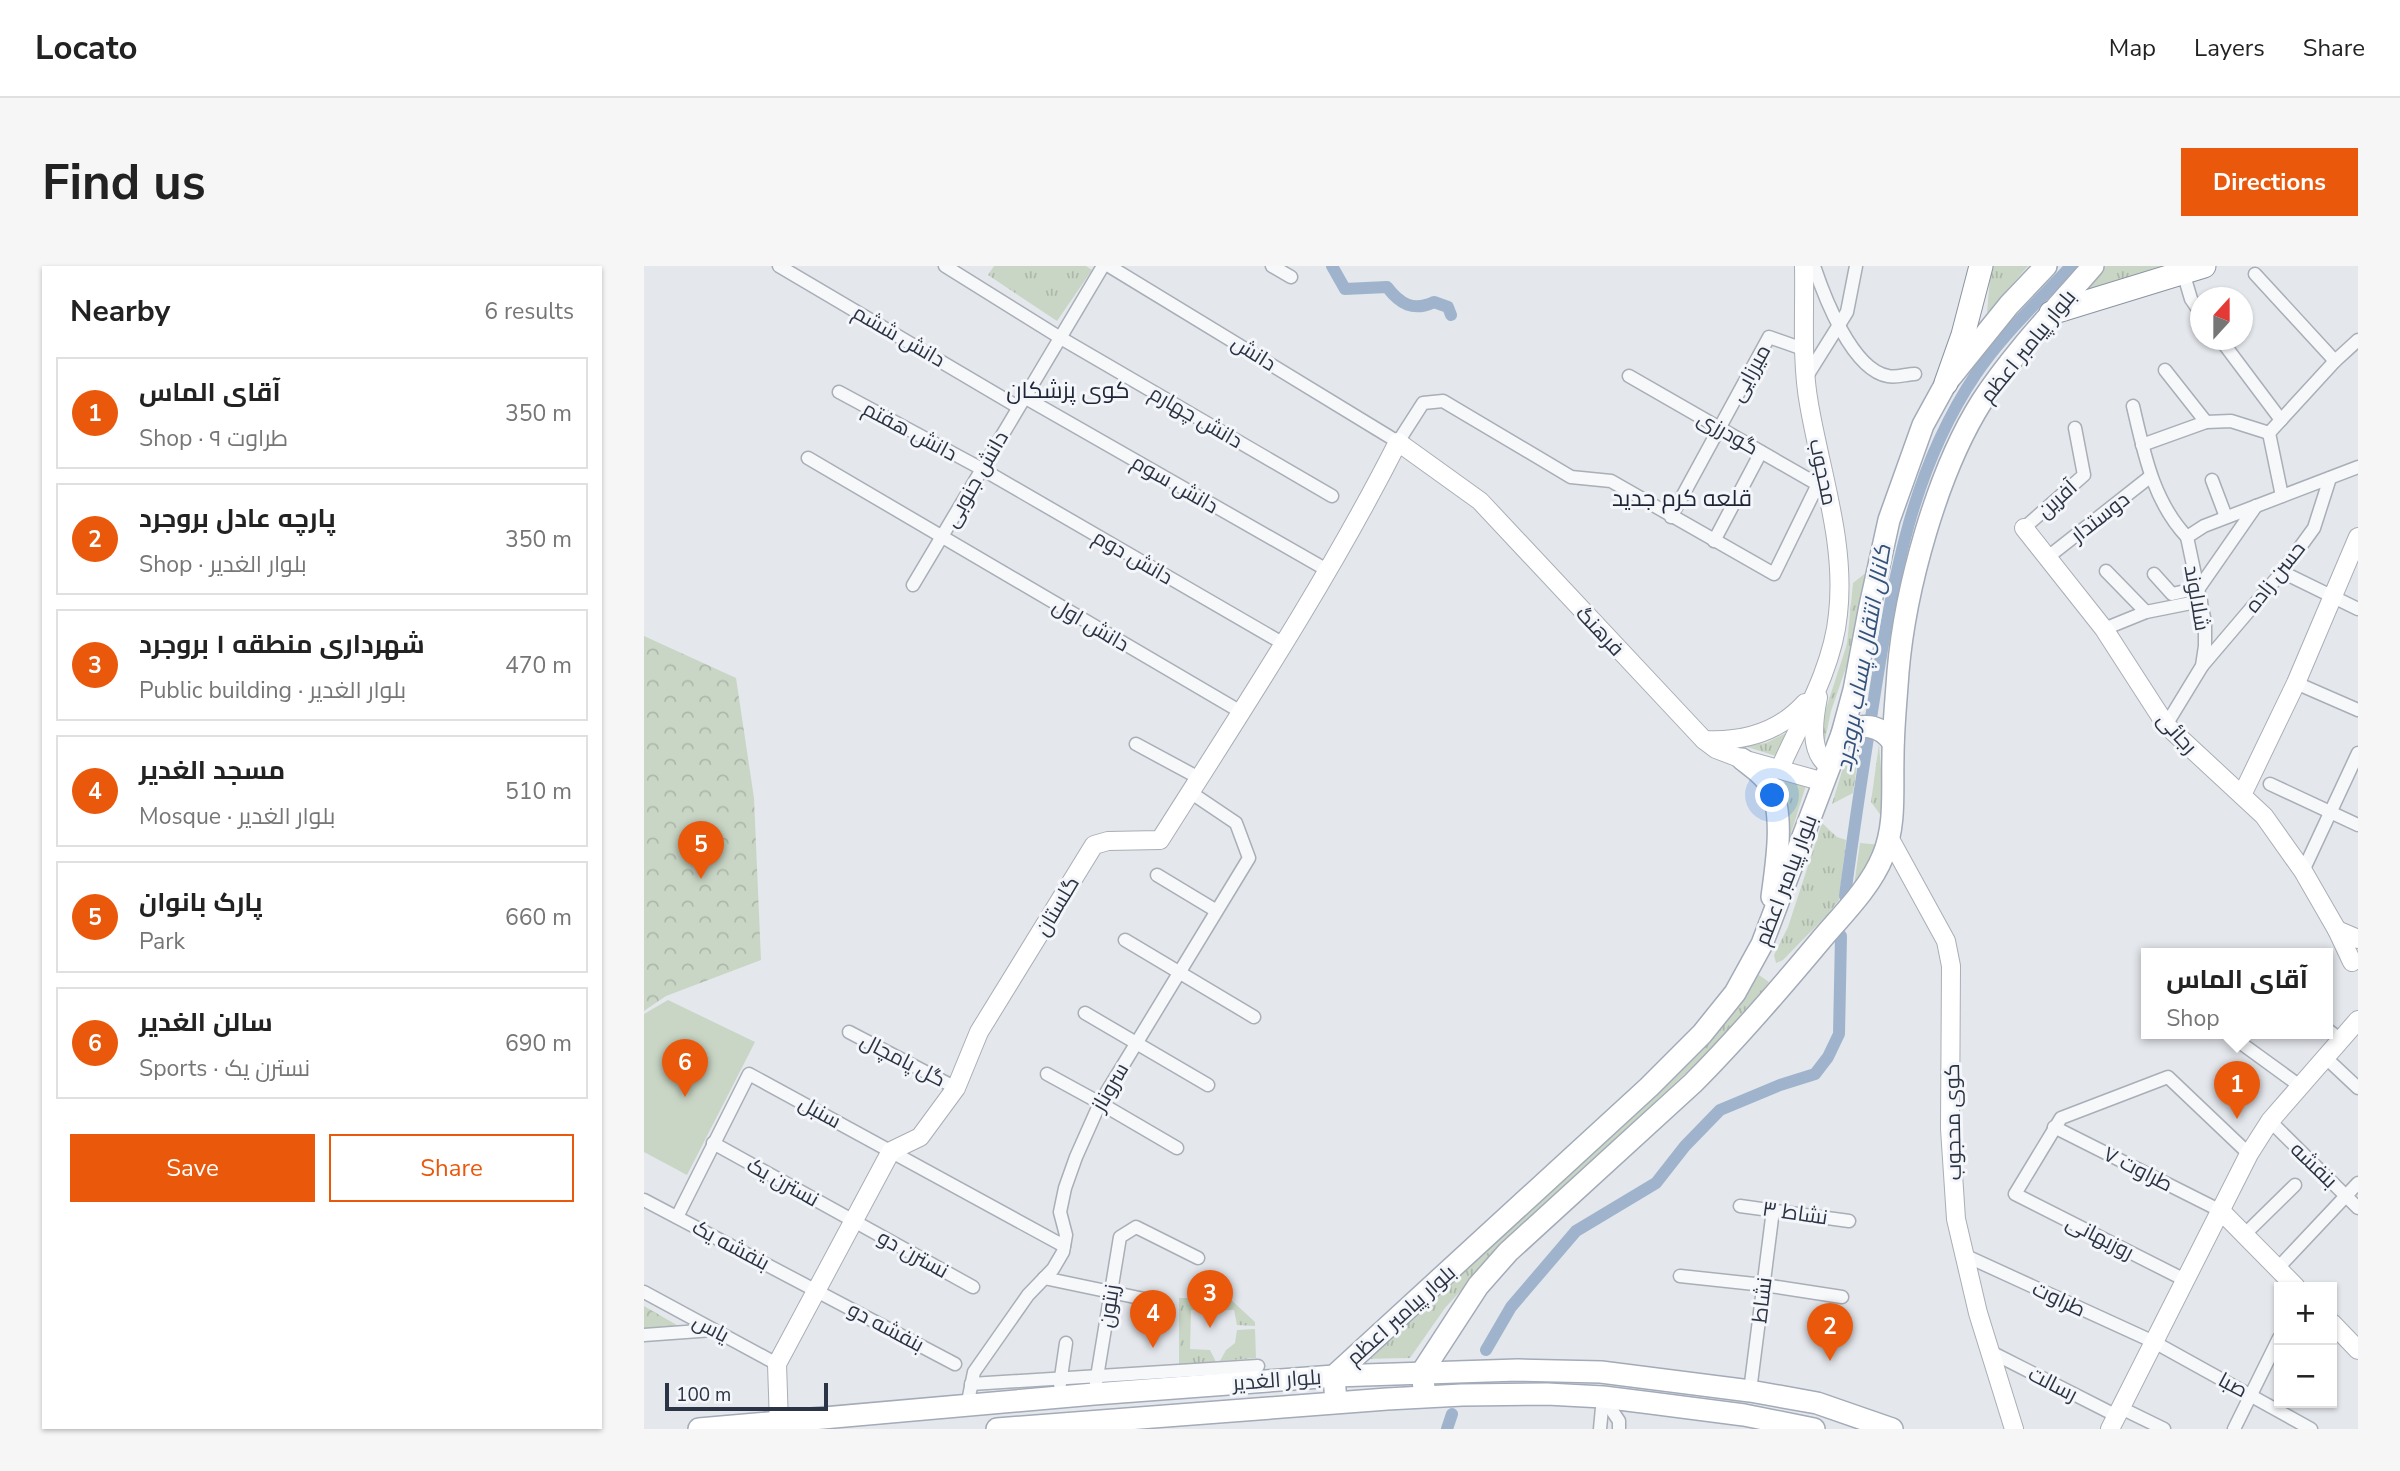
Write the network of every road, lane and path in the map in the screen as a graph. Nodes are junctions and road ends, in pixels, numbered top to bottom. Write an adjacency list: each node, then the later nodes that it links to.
1 (779, 266): 29 (street, دانش ششم)
2 (944, 266): 18 (street, دانش چهارم)
3 (1103, 266): 18 (street, دانش جنوبی)
4 (1109, 266): 36 (street, دانش)
5 (1272, 266): 14 (street)
6 (1804, 266): 20 (street, محجوب)
7 (1814, 266): 17 (street)
8 (1856, 266): 17 (street)
9 (1981, 266): 27 (highway)
10 (2046, 266): 27 (main road, بلوار پیامبر اعظم)
11 (2093, 266): 16 (main road, بلوار پیامبر اعظم)
12 (2194, 269): 15 (street); 16 (highway)
13 (2255, 274): 22 (street)
14 (1291, 277)
15 (2192, 287)
16 (2051, 313): 76 (main road, بلوار پیامبر اعظم)
17 (1840, 326): 24 (street); 26 (street)
18 (1059, 337): 29 (street, دانش جنوبی); 46 (street, دانش چهارم)
19 (2358, 340): 22 (street)
20 (1806, 350): 26 (street, محجوب); 33 (street, میرزایی)
21 (2228, 350): 31 (street)
22 (2335, 361): 31 (street)
23 (2165, 370): 32 (street)
24 (1916, 373)
25 (1629, 376): 33 (street, گودرزی)
26 (1807, 376): 45 (street, محجوب)
27 (1946, 383): 74 (main road, بلوار پیامبر اعظم)
28 (839, 392): 41 (street, دانش هفتم)
29 (1021, 402): 41 (street, دانش جنوبی); 57 (street, دانش سوم)
30 (2133, 406): 37 (street)
31 (2281, 420): 35 (street)
32 (2206, 422): 35 (street); 37 (street)
33 (1720, 428): 38 (street, گودرزی); 49 (street, میرزایی)
34 (2075, 428): 51 (street, آفرین)
35 (2269, 433): 47 (street)
36 (1398, 442): 49 (street); 57 (street, گلستان); 75 (street, فرهنگ)
37 (2142, 445): 42 (street)
38 (1761, 452): 45 (street, گودرزی); 54 (street)
39 (808, 458): 53 (street, دانش اول)
40 (2358, 467): 43 (street)
41 (982, 470): 53 (street, دانش جنوبی); 67 (street, دانش دوم)
42 (2151, 476): 55 (street); 56 (street, دوستدار)
43 (2330, 478): 47 (street); 59 (street, حسن زاده)
44 (2212, 480): 50 (street)
45 (1823, 487): 54 (street); 69 (street, محجوب)
46 (1332, 496)
47 (2282, 496): 48 (street)
48 (2256, 506): 50 (street); 62 (street)
49 (1671, 517): 54 (street)
50 (2226, 517): 55 (street)
51 (2024, 528): 56 (street, رجائی)
52 (2358, 537): 63 (street)
53 (941, 538): 61 (street, دانش جنوبی); 72 (street, دانش اول)
54 (1714, 541)
55 (2187, 542): 62 (street, شلالوند)
56 (2048, 558): 66 (street, رجائی)
57 (1327, 570): 67 (street, گلستان)
58 (2106, 571): 65 (street)
59 (2282, 572): 63 (street); 68 (street, حسن زاده)
60 (2154, 574): 62 (street)
61 (913, 585)
62 (2200, 594): 65 (street); 68 (street, شلالوند)
63 (2331, 597): 64 (street); 70 (street)
64 (2358, 609)
65 (2146, 612): 66 (street)
66 (2104, 629): 73 (street, رجائی)
67 (1284, 645): 72 (street, گلستان)
68 (2202, 666): 73 (street, شلالوند)
69 (1822, 676): 75 (street); 80 (street); 81 (street)
70 (2296, 683): 71 (street); 84 (street)
71 (2358, 710)
72 (1241, 712): 83 (street, گلستان)
73 (2166, 725): 84 (street, رجائی)
74 (1842, 734): 76 (main road); 81 (main road, بلوار پیامبر اعظم)
75 (1704, 740): 79 (street, فرهنگ)
76 (1893, 742): 87 (main road, بلوار پیامبر اعظم)
77 (1136, 744): 83 (street)
78 (2358, 753): 85 (street)
79 (1742, 759): 80 (street, فرهنگ); 91 (main road)
80 (1780, 768): 81 (street, فرهنگ)
81 (1826, 774): 91 (main road, بلوار پیامبر اعظم)
82 (2270, 784): 85 (street)
83 (1195, 785): 90 (street, سروناز); 109 (street, گلستان)
84 (2242, 795): 88 (street, رجائی)
85 (2330, 813): 86 (street); 88 (street)
86 (2358, 825)
87 (1890, 839): 131 (street, کوی محجوب); 156 (main road, بلوار پیامبر اعظم)
88 (2303, 871): 92 (street, رجائی)
89 (1157, 875): 90 (street)
90 (1216, 910): 96 (street, سروناز)
91 (1768, 929): 157 (main road, بلوار پیامبر اعظم)
92 (2337, 930): 93 (street); 95 (street, رجائی)
93 (2358, 939)
94 (1125, 940): 96 (street)
95 (2356, 963)
96 (1178, 972): 98 (street); 104 (street, سروناز)
97 (1085, 1013): 104 (street)
98 (1254, 1017)
99 (2358, 1020): 101 (street)
100 (849, 1032): 109 (street, گل پامچال)
101 (2334, 1035)
102 (2235, 1039): 108 (street)
103 (2332, 1039): 105 (street)
104 (1136, 1042): 107 (street); 111 (street, سروناز)
105 (2325, 1057): 108 (street); 110 (street)
106 (1047, 1074): 111 (street)
107 (1208, 1085)
108 (2300, 1086): 112 (street)
109 (956, 1088): 116 (street, گلستان)
110 (2358, 1088)
111 (1100, 1102): 115 (street); 130 (street, سروناز)
112 (2270, 1121): 117 (street); 120 (street, بنفشه)
113 (2054, 1127): 117 (street); 125 (street, طراوت ۷); 136 (street, روزبهانی)
114 (713, 1143): 116 (street, سنبل); 126 (street); 127 (street, نسترن یک)
115 (1177, 1148)
116 (891, 1151): 127 (street); 130 (street, سنبل)
117 (2249, 1154): 125 (street)
118 (2358, 1184): 120 (street)
119 (2295, 1185): 129 (street)
120 (2346, 1196): 123 (street, بنفشه); 133 (street)
121 (644, 1200): 126 (street, بنفشه یک)
122 (1740, 1206): 124 (street, نشاط ۳)
123 (2358, 1208)
124 (1773, 1210): 128 (street, نشاط ۳); 138 (street, نشاط)
125 (2221, 1211): 129 (street); 136 (street)
126 (677, 1217): 140 (street, بنفشه یک)
127 (854, 1221): 139 (street, نسترن دو); 140 (street)
128 (1849, 1221)
129 (2243, 1236): 133 (street)
130 (1064, 1246): 135 (street)
131 (1964, 1255): 148 (street, طراوت); 152 (street, کوی محجوب)
132 (1198, 1258): 142 (street, زیتون)
133 (2277, 1269): 137 (street)
134 (1680, 1276): 138 (street)
135 (1044, 1278): 142 (street); 158 (street)
136 (2185, 1280): 148 (street)
137 (2291, 1282)
138 (1764, 1284): 143 (street); 161 (street, نشاط)
139 (973, 1287)
140 (817, 1290): 153 (street); 154 (street, بنفشه دو)
141 (644, 1292): 146 (street, یاس)
142 (1111, 1292): 144 (street); 159 (street, زیتون)
143 (1842, 1297)
144 (1149, 1300)
145 (2337, 1328): 151 (street)
146 (713, 1330): 147 (street); 153 (street, یاس)
147 (644, 1335)
148 (2154, 1342): 162 (street, صبا); 167 (street)
149 (1066, 1343): 160 (street)
150 (2276, 1345): 162 (street)
151 (2358, 1350)
152 (1989, 1351): 167 (street, رسالت); 171 (street, کوی محجوب)
153 (777, 1364): 170 (street)
154 (955, 1364)
155 (1258, 1366): 159 (street)
156 (1422, 1372): 157 (main road, بلوار الغدیر); 161 (main road, بلوار الغدیر); 163 (main road)
157 (1334, 1376): 159 (main road, بلوار الغدیر); 165 (main road)
158 (971, 1384): 160 (street); 166 (street)
159 (1096, 1385): 160 (main road, بلوار الغدیر)
160 (1059, 1388): 166 (main road, بلوار الغدیر)
161 (1750, 1391): 178 (main road, بلوار الغدیر)
162 (2251, 1395): 180 (street); 181 (street, صبا)
163 (1424, 1396): 164 (main road, بلوار الغدیر); 165 (main road, بلوار الغدیر)
164 (1603, 1397): 175 (street); 176 (street); 177 (main road, بلوار الغدیر)
165 (1336, 1402): 174 (main road, بلوار الغدیر)
166 (967, 1406): 168 (main road, بلوار الغدیر)
167 (2116, 1418): 179 (street, رسالت)
168 (918, 1420): 169 (main road, بلوار الغدیر)
169 (890, 1421): 170 (main road, بلوار الغدیر)
170 (779, 1423): 172 (main road, بلوار الغدیر)
171 (2010, 1424)
172 (699, 1429)
173 (997, 1429): 174 (main road, بلوار الغدیر)
174 (1007, 1429)
175 (1600, 1429)
176 (1619, 1429)
177 (1814, 1429)
178 (1892, 1429)
179 (2164, 1429)
180 (2234, 1429)
181 (2311, 1429)

